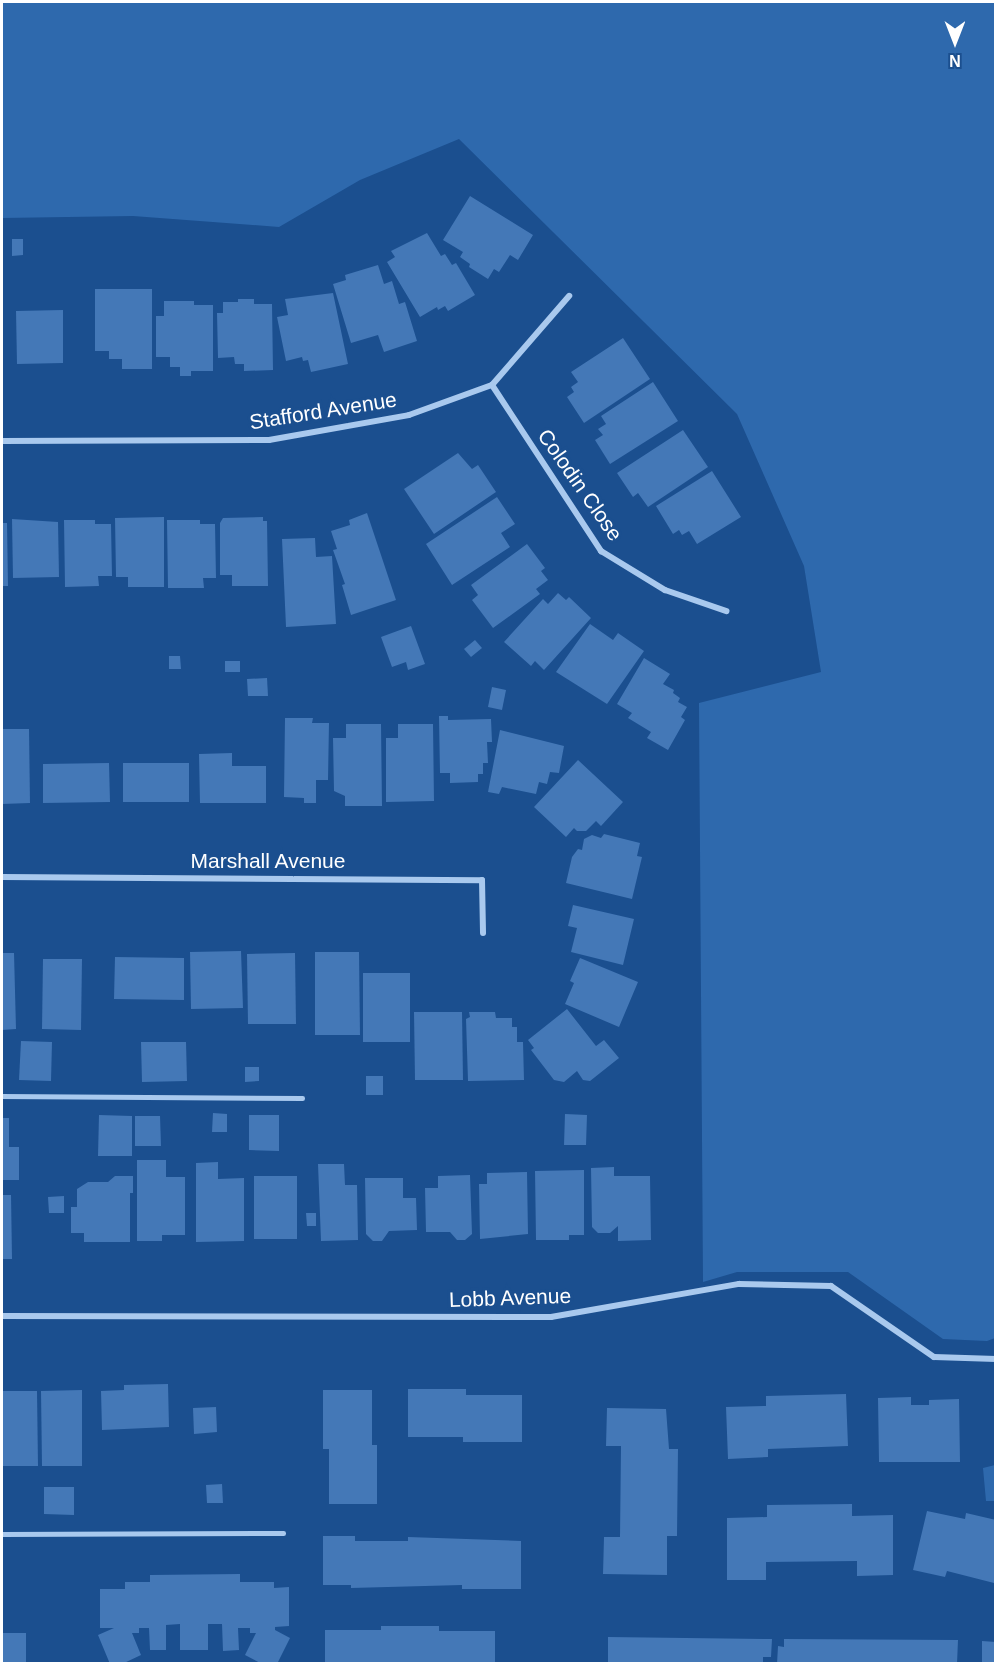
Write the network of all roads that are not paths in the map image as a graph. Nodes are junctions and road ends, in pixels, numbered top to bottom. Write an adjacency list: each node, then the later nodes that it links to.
1 (569, 296): 2 (street, Stafford Avenue)
2 (492, 385): 3 (street, Stafford Avenue); 4 (street, Colodin Close)
3 (2, 441)
4 (726, 611)
5 (2, 877): 6 (street, Marshall Avenue)
6 (483, 933)
7 (2, 1096): 8 (lane)
8 (302, 1098)
9 (2, 1316): 10 (street, Lobb Avenue)
10 (996, 1359)
11 (283, 1533): 12 (lane)
12 (2, 1534)

